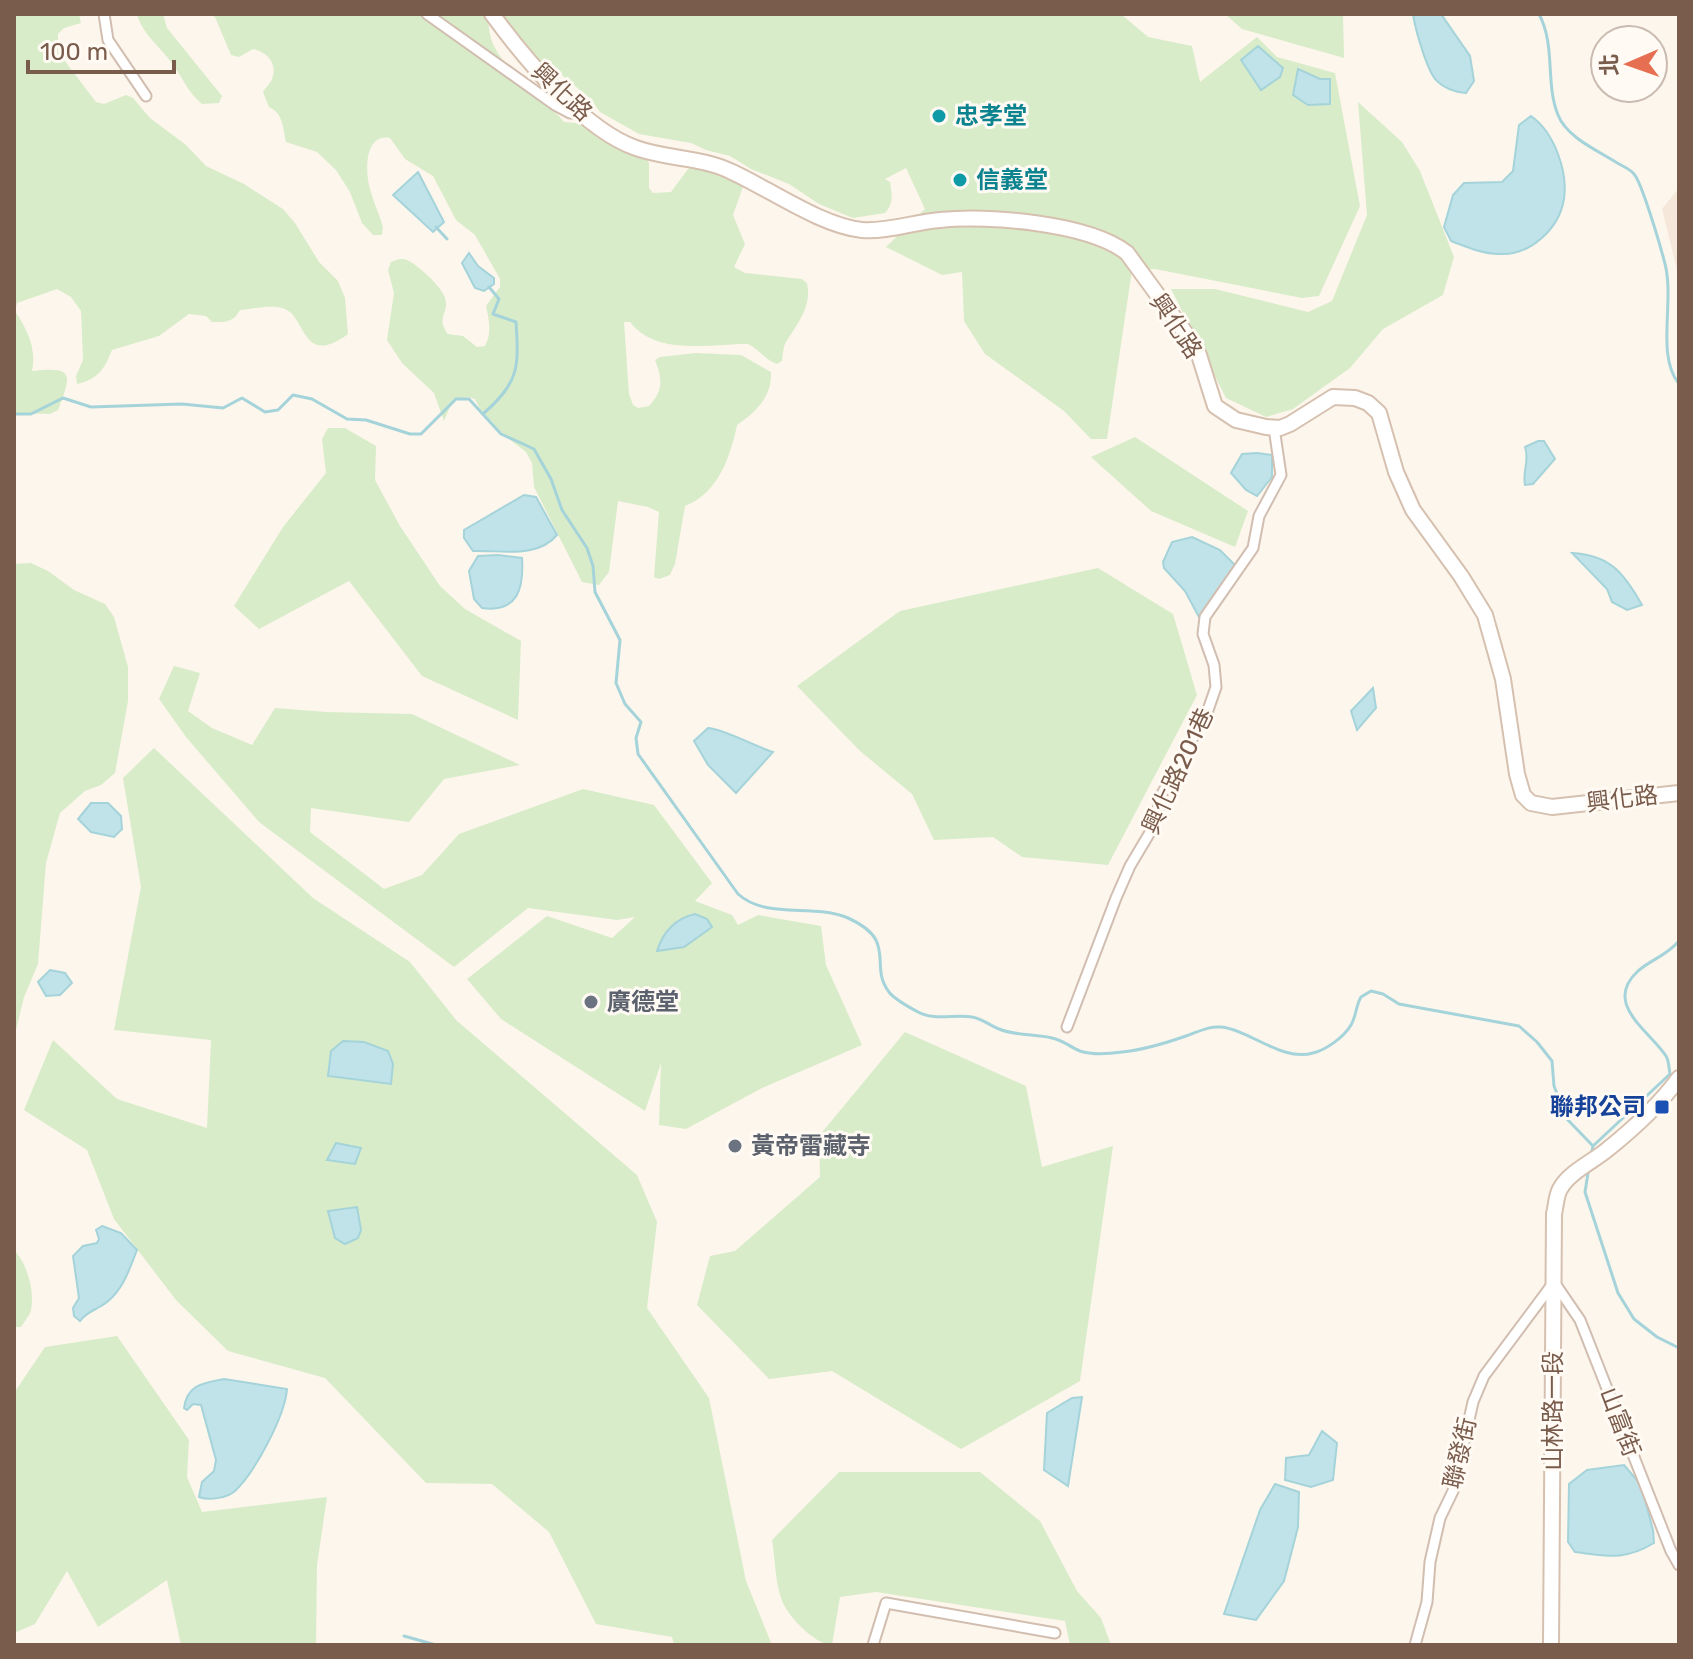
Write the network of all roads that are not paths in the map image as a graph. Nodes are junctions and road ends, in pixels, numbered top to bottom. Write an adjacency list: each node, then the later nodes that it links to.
1 (104, 14): 4 (street)
2 (427, 14): 5 (street)
3 (492, 14): 5 (street, 興化路)
4 (146, 96)
5 (584, 114): 6 (street, 興化路)
6 (1274, 428): 7 (street, 興化路); 8 (street, 興化路201巷)
7 (1679, 793)
8 (1067, 1027)
9 (1679, 1078): 10 (street, 山林路一段)
10 (1554, 1282): 11 (street, 山富街); 14 (street, 聯發街); 15 (street, 山林路一段)
11 (1679, 1565)
12 (1055, 1633): 13 (street)
13 (873, 1645)
14 (1415, 1645)
15 (1551, 1645)

